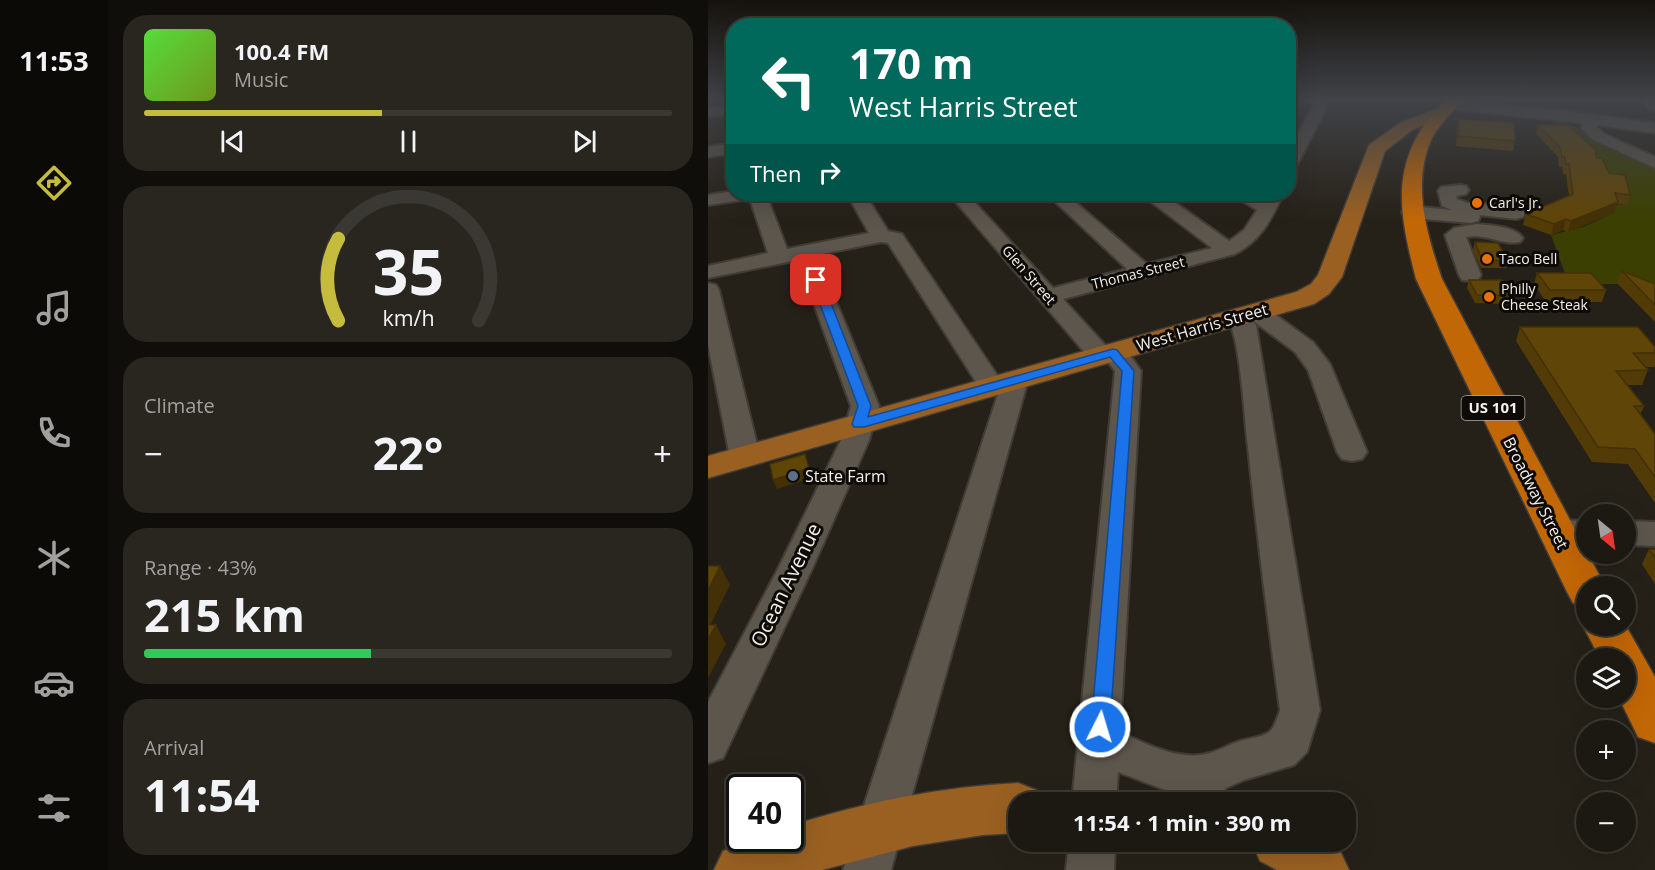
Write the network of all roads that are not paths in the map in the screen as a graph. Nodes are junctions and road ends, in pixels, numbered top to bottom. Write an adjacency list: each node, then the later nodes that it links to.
1 (1386, 139): 27 (main road, West Harris Street)
2 (1424, 139): 34 (highway, Broadway Street / US 101)
3 (1602, 139): 6 (street)
4 (726, 149): 5 (street)
5 (708, 152)
6 (1655, 163)
7 (1460, 190): 16 (street)
8 (726, 197): 9 (street)
9 (708, 200)
10 (760, 201): 21 (street)
11 (860, 201): 17 (street)
12 (964, 201): 26 (street, Glen Street)
13 (1064, 201): 23 (street)
14 (1162, 201): 19 (street)
15 (1271, 201): 19 (street)
16 (1516, 213)
17 (881, 236): 20 (street); 29 (street)
18 (1513, 238): 24 (street)
19 (1228, 250): 23 (street, Thomas Street)
20 (805, 252): 21 (street); 30 (street, Ocean Avenue)
21 (780, 257): 22 (street)
22 (708, 272)
23 (1143, 272): 26 (street, Thomas Street)
24 (1470, 275)
25 (708, 290): 32 (street)
26 (1048, 296): 28 (street, Glen Street)
27 (1248, 314): 28 (main road, West Harris Street); 31 (street); 42 (street)
28 (1107, 354): 29 (main road, West Harris Street); 40 (street, Glen Street)
29 (1004, 383): 30 (main road, West Harris Street); 45 (street)
30 (859, 424): 32 (main road, West Harris Street); 41 (street, Ocean Avenue)
31 (1352, 452)
32 (745, 457): 33 (main road, West Harris Street)
33 (708, 467)
34 (1571, 532): 37 (highway, Broadway Street / US 101)
35 (1636, 533): 36 (street)
36 (1655, 534)
37 (1583, 576)
38 (1636, 686): 39 (highway)
39 (1655, 722)
40 (1099, 742): 42 (street); 43 (street, Glen Street)
41 (708, 744)
42 (1201, 788)
43 (1095, 792)
44 (1008, 809): 45 (main road)
45 (873, 849): 48 (main road)
46 (1091, 852): 49 (street)
47 (1299, 852): 50 (main road)
48 (742, 870)
49 (1090, 870)
50 (1321, 870)

